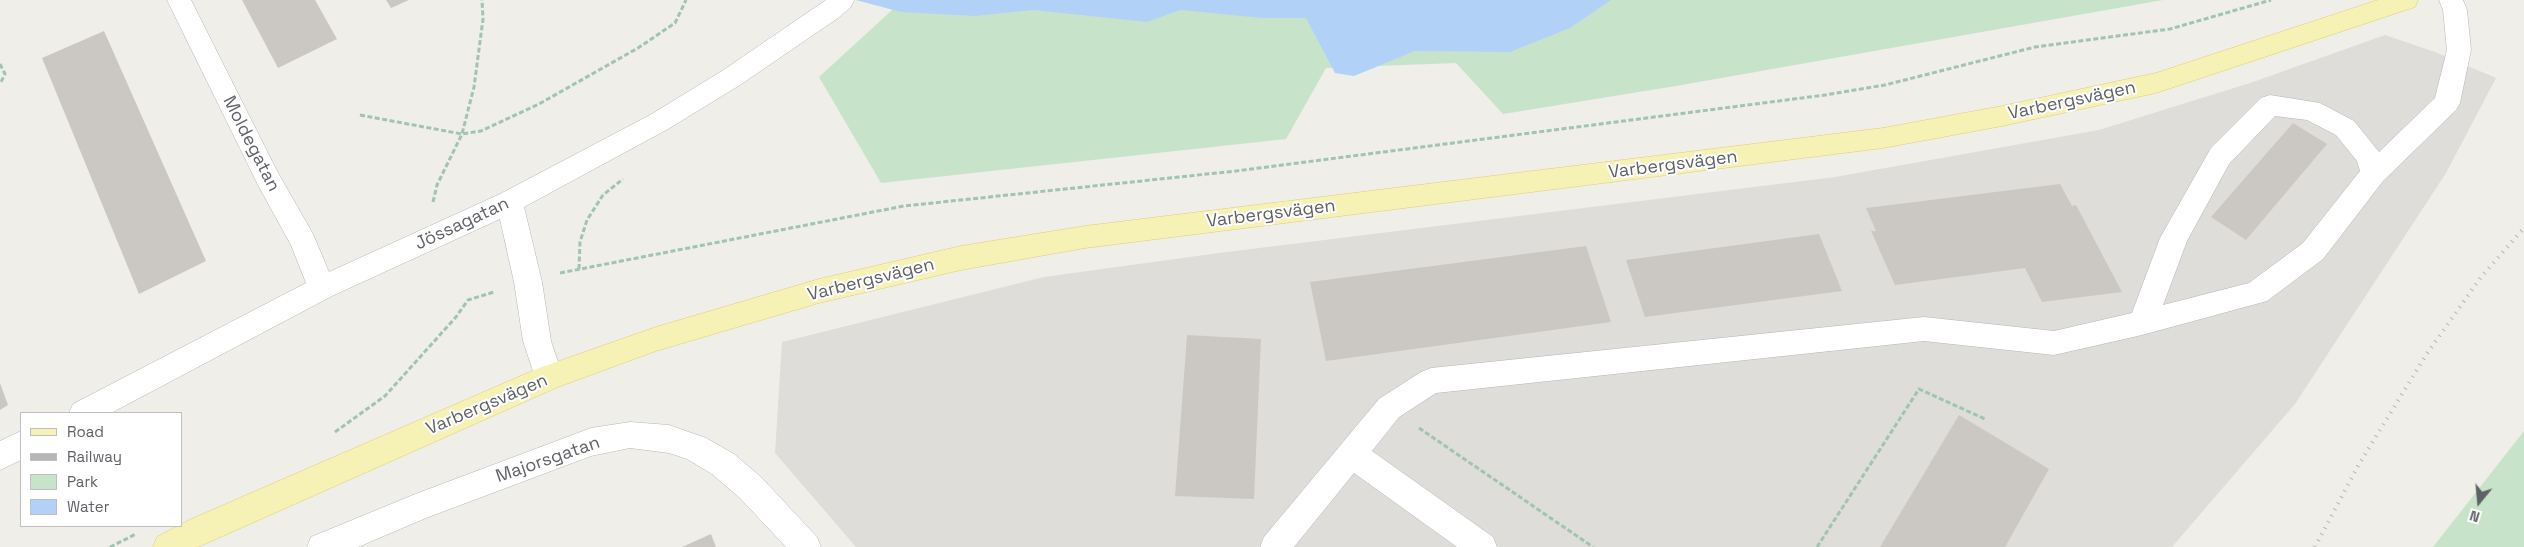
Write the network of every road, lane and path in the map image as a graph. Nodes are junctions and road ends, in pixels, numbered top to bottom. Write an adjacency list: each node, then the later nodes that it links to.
1 (179, 0): 16 (street, Moldegatan)
2 (482, 0): 11 (path)
3 (686, 0): 11 (path)
4 (2271, 0): 15 (path)
5 (2406, 0): 18 (main road, Varbergsvägen)
6 (2451, 0): 12 (street)
7 (835, 6): 13 (street, Jössagatan)
8 (0, 64): 9 (path)
9 (0, 84)
10 (360, 115): 11 (path)
11 (462, 134): 14 (path)
12 (2374, 174): 17 (street); 17 (street)
13 (509, 202): 14 (street, Jössagatan); 15 (street)
14 (441, 235): 16 (street, Jössagatan)
15 (528, 282): 18 (street); 19 (path)
16 (322, 288): 20 (street, Jössagatan)
17 (2142, 323): 23 (street)
18 (549, 377): 27 (main road, Varbergsvägen)
19 (385, 396)
20 (85, 412)
21 (1985, 419): 32 (path)
22 (20, 446): 24 (street)
23 (1351, 453): 30 (street); 31 (street)
24 (0, 456)
25 (143, 530): 26 (path)
26 (110, 547)
27 (168, 547)
28 (322, 547): 29 (street, Majorsgatan)
29 (806, 547)
30 (1275, 547)
31 (1482, 547)
32 (1817, 547)

